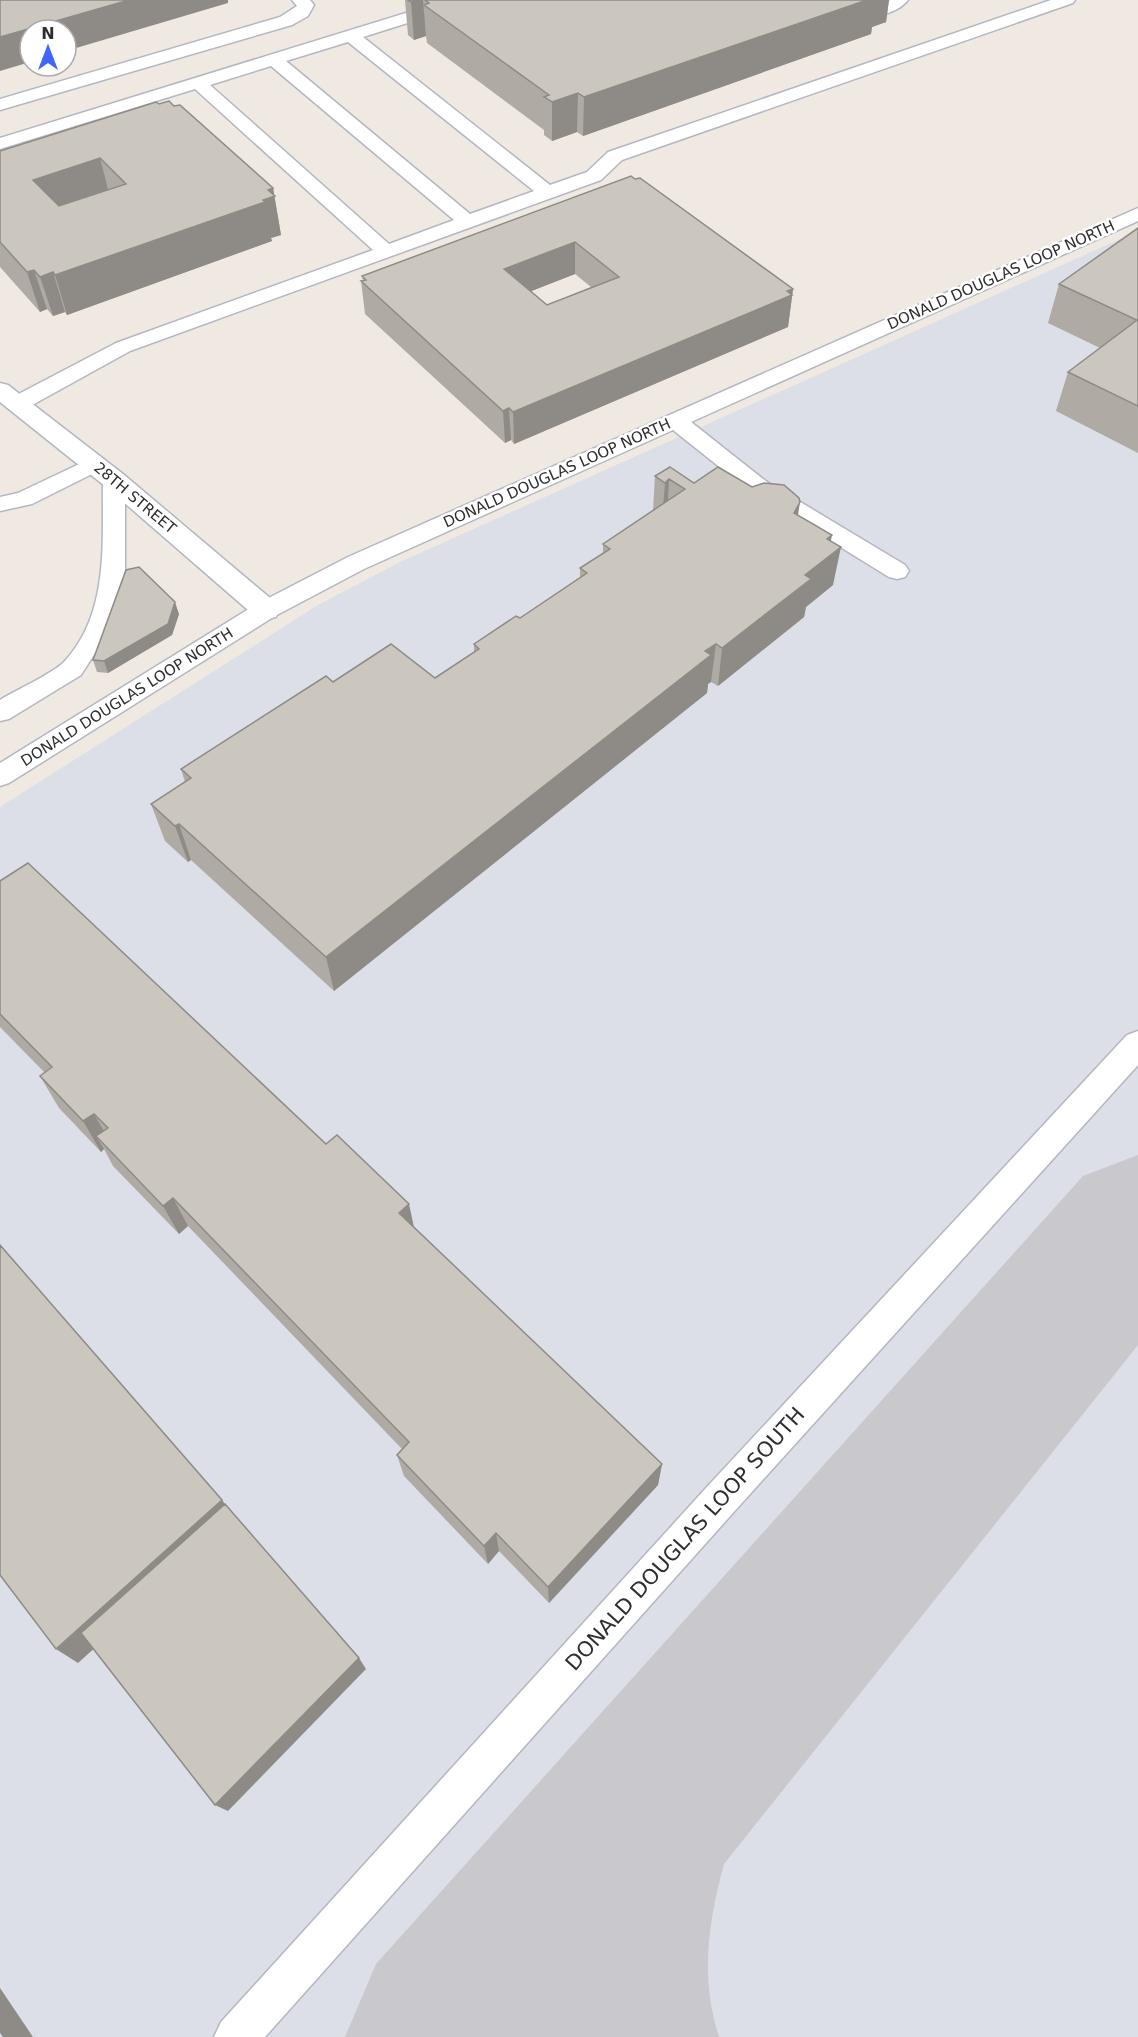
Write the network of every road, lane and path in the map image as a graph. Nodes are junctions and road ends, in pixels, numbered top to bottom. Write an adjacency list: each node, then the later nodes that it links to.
1 (300, 0): 11 (lane)
2 (416, 0): 9 (lane)
3 (465, 0): 9 (lane)
4 (900, 0): 8 (lane)
5 (1067, 0): 6 (lane)
6 (1036, 4): 17 (lane)
7 (850, 6): 8 (lane)
8 (867, 7)
9 (431, 11): 10 (lane)
10 (352, 37): 12 (lane); 17 (lane)
11 (193, 48): 13 (lane); 15 (lane)
12 (275, 60): 13 (lane); 19 (lane)
13 (226, 75): 14 (lane)
14 (199, 84): 16 (lane); 20 (lane)
15 (0, 105)
16 (0, 144)
17 (548, 193): 19 (lane)
18 (1138, 214): 22 (lane, DONALD DOUGLAS LOOP NORTH)
19 (468, 222): 20 (lane)
20 (387, 252): 21 (lane)
21 (9, 397): 23 (street, 28TH STREET)
22 (676, 421): 27 (lane); 28 (lane, DONALD DOUGLAS LOOP NORTH)
23 (104, 472): 24 (lane); 28 (street, 28TH STREET); 29 (lane)
24 (24, 499): 25 (lane); 26 (lane)
25 (0, 504)
26 (0, 524)
27 (897, 571)
28 (266, 610): 30 (lane, DONALD DOUGLAS LOOP NORTH)
29 (0, 712)
30 (0, 776)
31 (1138, 1044): 32 (lane, DONALD DOUGLAS LOOP SOUTH)
32 (236, 2037)

